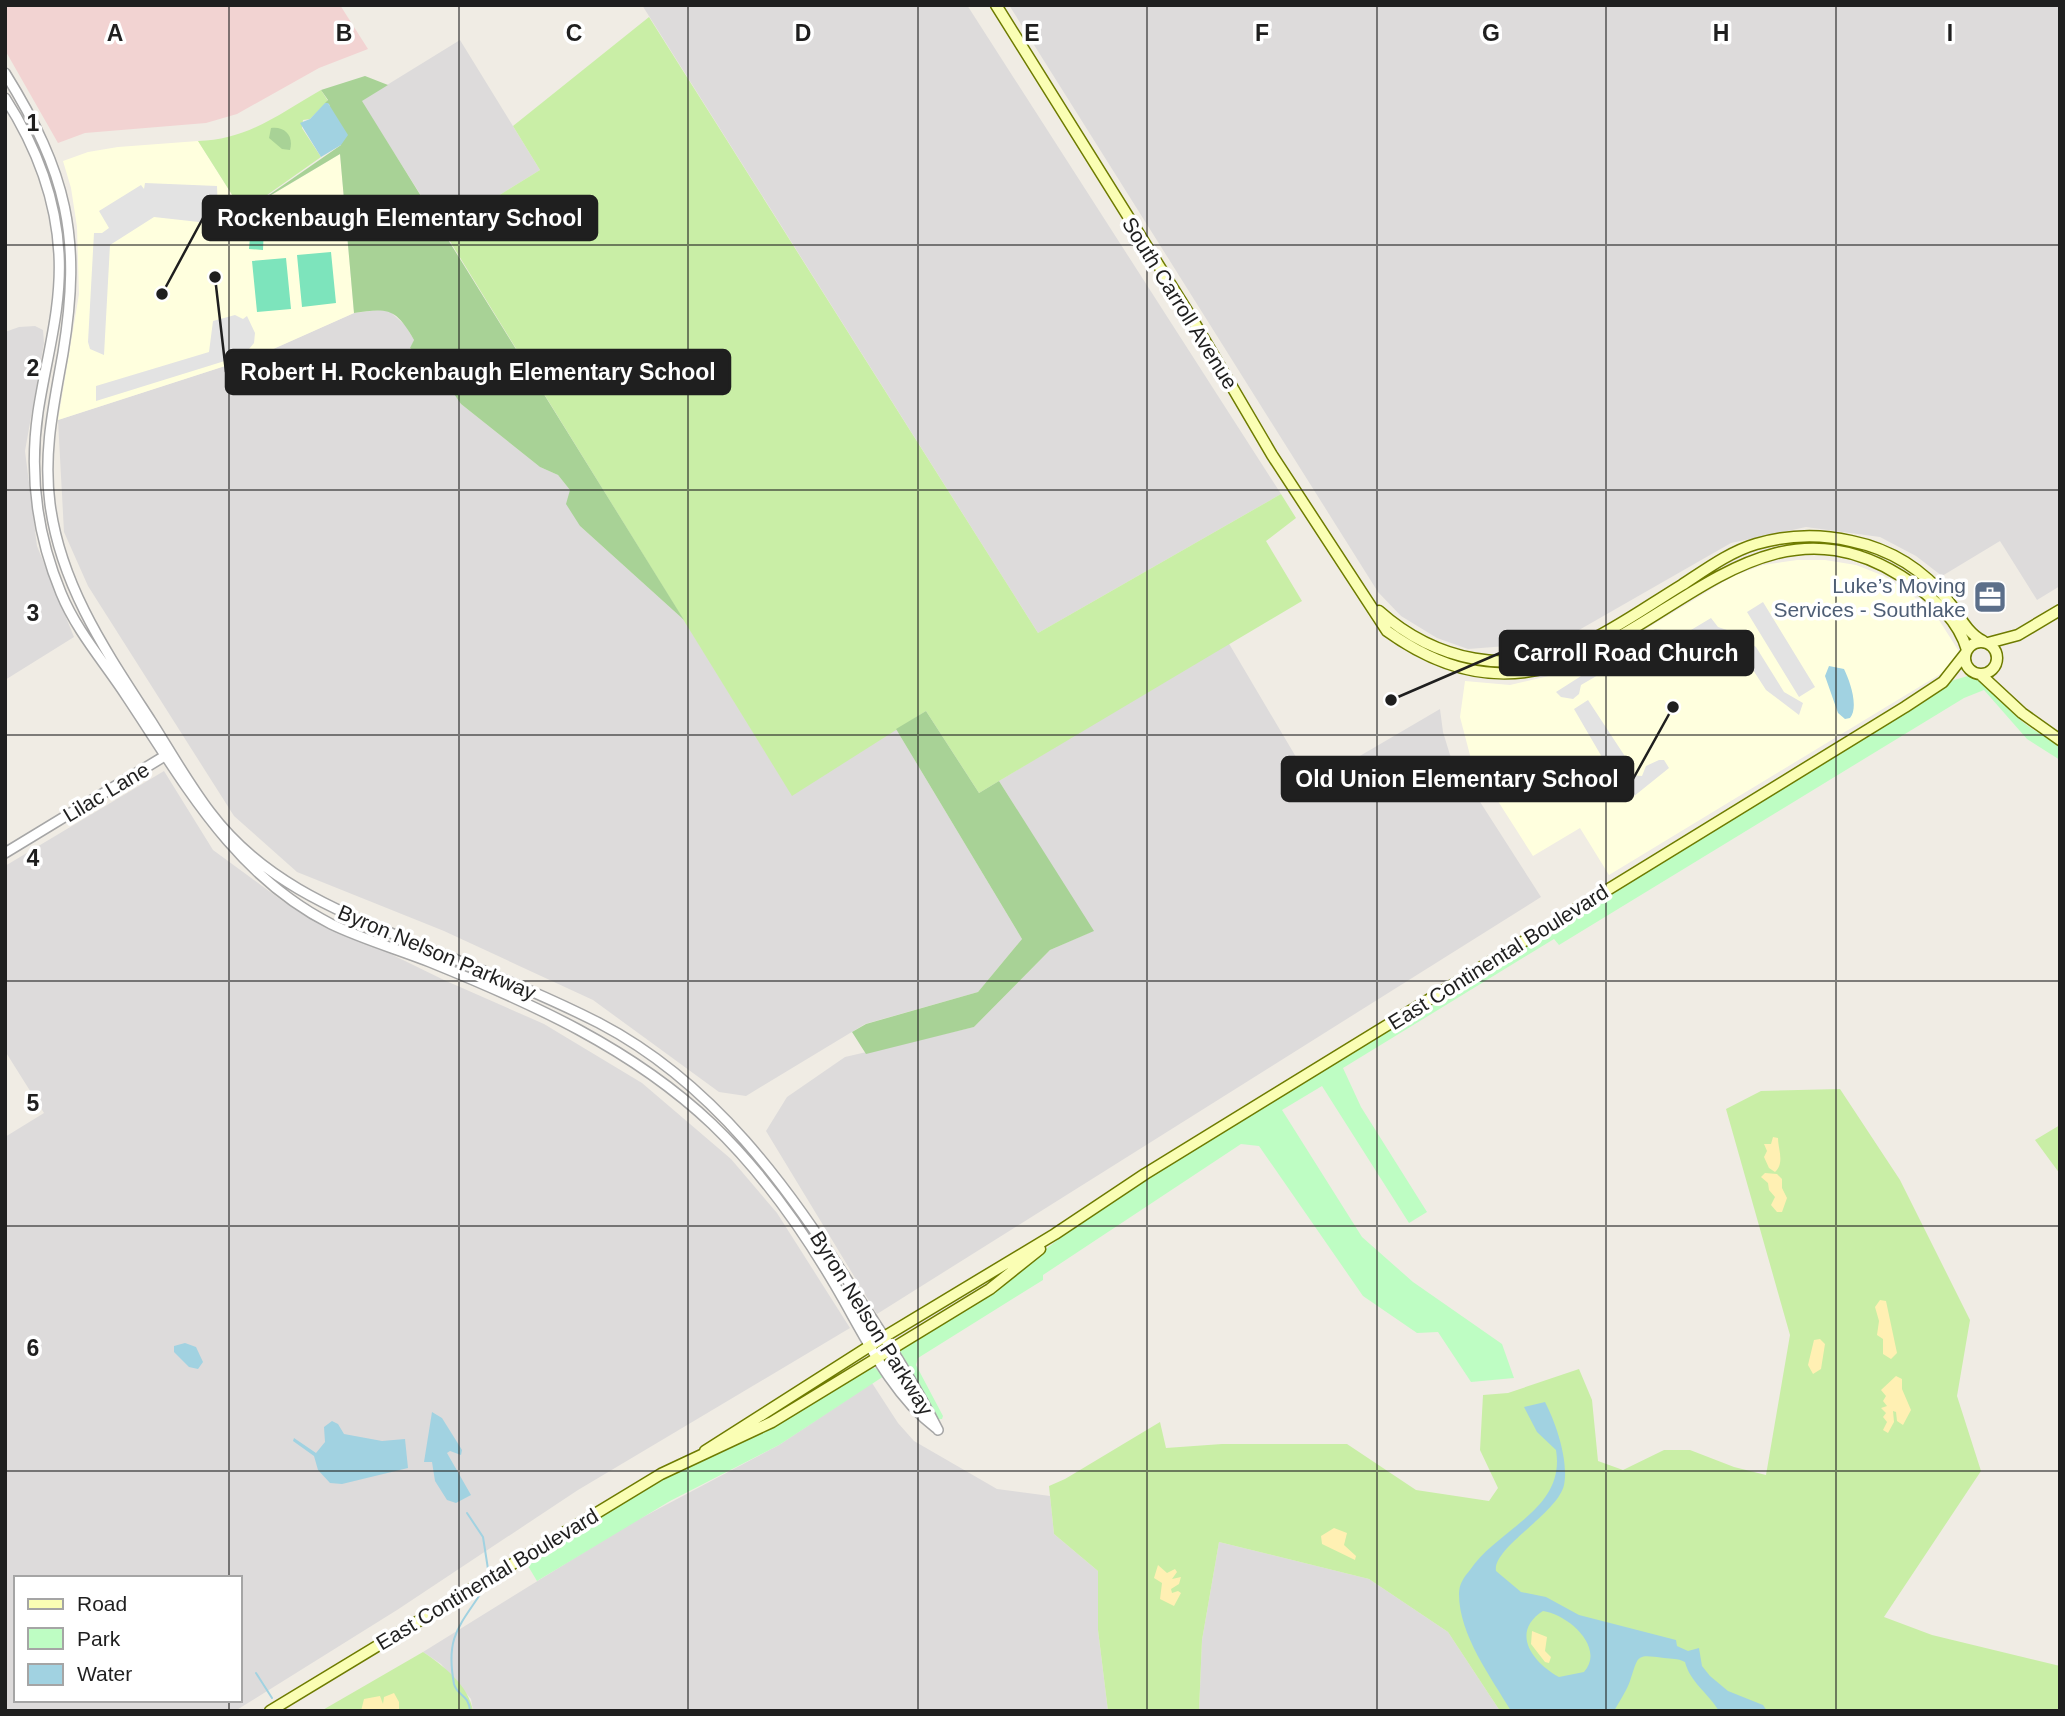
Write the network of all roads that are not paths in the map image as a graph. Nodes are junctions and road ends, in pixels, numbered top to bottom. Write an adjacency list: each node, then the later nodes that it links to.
1 (996, 5): 6 (main road, South Carroll Avenue)
2 (5, 73): 5 (street, Byron Nelson Parkway)
3 (5, 98): 4 (street, Byron Nelson Parkway)
4 (58, 238): 5 (street); 14 (street, Byron Nelson Parkway)
5 (71, 238): 14 (street, Byron Nelson Parkway)
6 (1365, 599): 9 (main road, South Carroll Avenue); 10 (main road, South Carroll Avenue)
7 (2060, 610): 8 (main road)
8 (2018, 635): 9 (main road); 11 (main road)
9 (1986, 642): 10 (main road); 11 (main road)
10 (1966, 652): 12 (main road); 13 (main road, East Continental Boulevard)
11 (1997, 662): 12 (main road); 15 (main road)
12 (1977, 673): 13 (main road, East Continental Boulevard); 15 (main road)
13 (1942, 682): 19 (main road, East Continental Boulevard)
14 (132, 699): 17 (street, Byron Nelson Parkway)
15 (2009, 699): 16 (main road)
16 (2060, 740)
17 (168, 754): 18 (street, Lilac Lane); 20 (street, Byron Nelson Parkway); 21 (street, Byron Nelson Parkway)
18 (5, 853)
19 (1055, 1234): 20 (main road, East Continental Boulevard); 22 (main road, East Continental Boulevard)
20 (884, 1337): 21 (main road, East Continental Boulevard); 22 (street, Byron Nelson Parkway)
21 (870, 1346): 23 (street, Byron Nelson Parkway); 24 (main road, East Continental Boulevard)
22 (891, 1348): 23 (main road, East Continental Boulevard); 23 (street, Byron Nelson Parkway)
23 (877, 1357): 24 (main road, East Continental Boulevard)
24 (705, 1451): 25 (main road, East Continental Boulevard)
25 (270, 1711)

